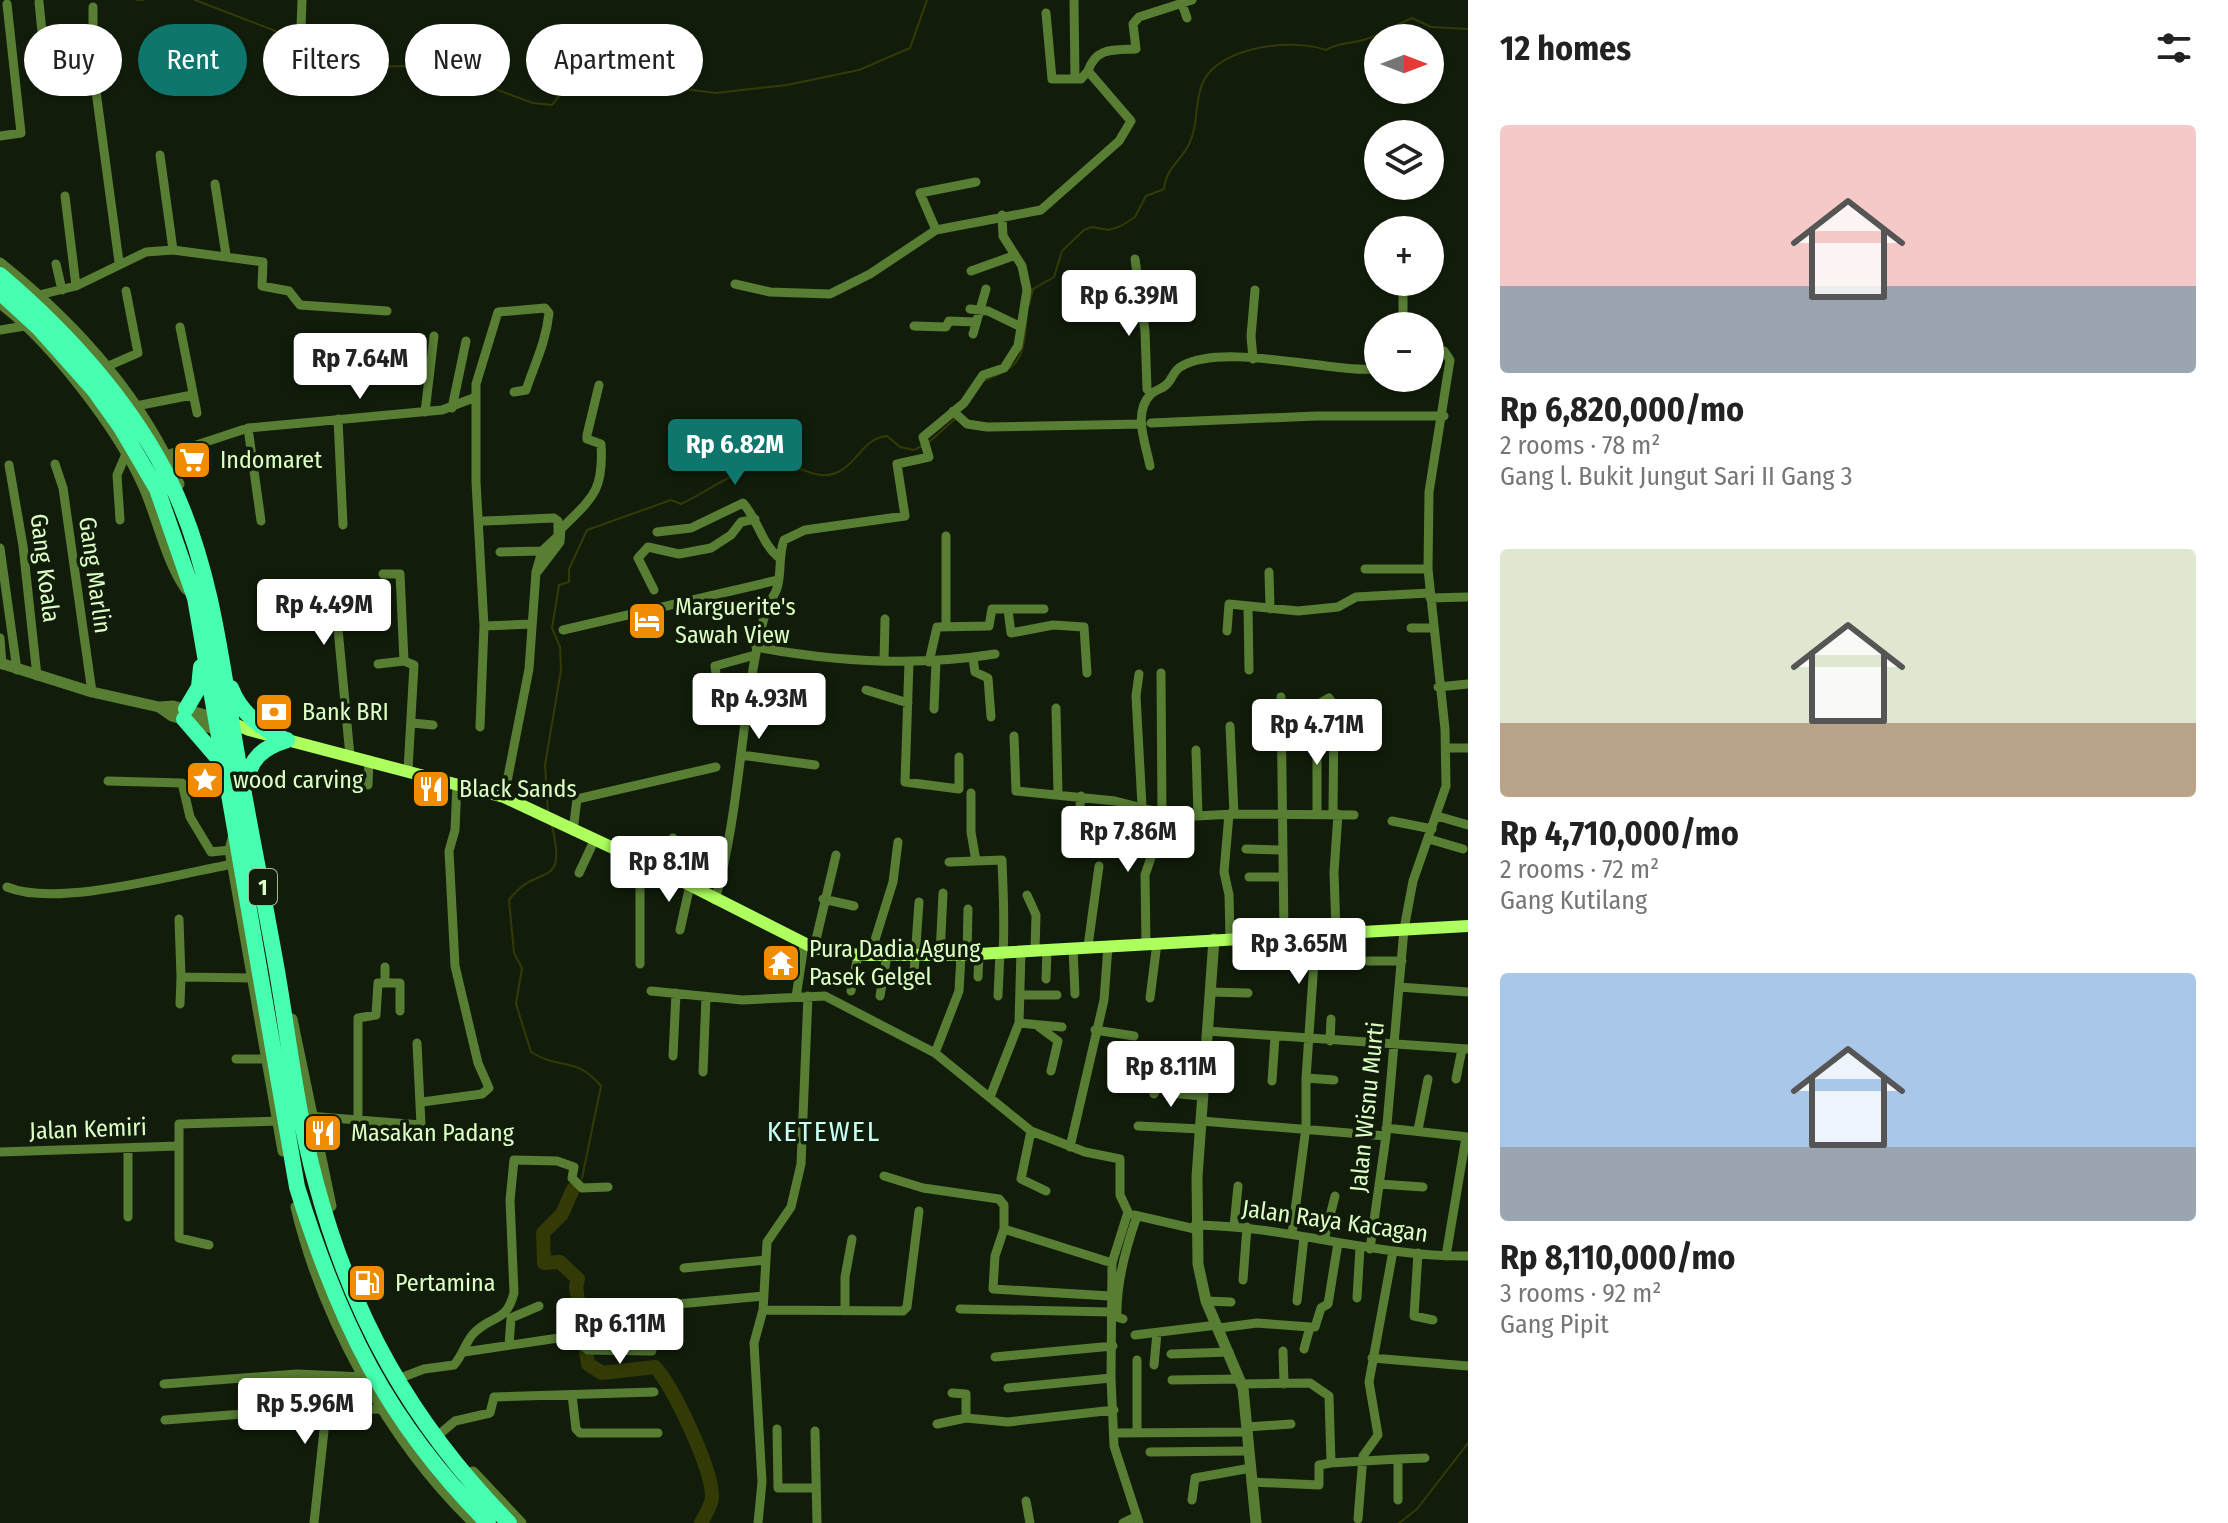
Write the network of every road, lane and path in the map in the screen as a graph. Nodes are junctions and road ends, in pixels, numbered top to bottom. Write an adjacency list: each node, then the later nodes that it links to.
1 (302, 0): 11 (street)
2 (1074, 0): 13 (street)
3 (39, 2): 9 (street)
4 (1187, 2): 8 (street); 12 (street)
5 (7, 4): 15 (street)
6 (93, 7): 10 (street)
7 (1046, 13): 13 (street)
8 (1187, 18)
9 (41, 24)
10 (93, 24)
11 (301, 24)
12 (1088, 71): 13 (street); 20 (street)
13 (1075, 79)
14 (97, 96): 26 (street)
15 (0, 136)
16 (160, 155): 22 (street)
17 (976, 182): 21 (street)
18 (215, 184): 23 (street)
19 (65, 196): 32 (street)
20 (1002, 215): 21 (street); 24 (street)
21 (936, 230): 31 (street)
22 (173, 250): 23 (street); 26 (street)
23 (226, 255): 41 (street)
24 (1013, 256): 29 (street); 46 (street)
25 (1135, 259): 57 (street)
26 (119, 262): 32 (street)
27 (0, 263): 38 (street)
28 (56, 264): 34 (street)
29 (971, 271)
30 (0, 275): 95 (highway, 1)
31 (735, 284)
32 (76, 286): 34 (street)
33 (986, 289): 40 (street)
34 (62, 290): 38 (street)
35 (1255, 290): 52 (street)
36 (126, 291): 53 (street)
37 (0, 292): 65 (highway, 1)
38 (39, 295): 53 (street)
39 (0, 303): 43 (street)
40 (975, 309): 42 (street); 46 (street)
41 (387, 311)
42 (975, 322): 44 (street); 48 (street)
43 (25, 326): 47 (street); 65 (street)
44 (914, 326)
45 (180, 327): 58 (street)
46 (1021, 327): 64 (street)
47 (0, 330)
48 (973, 334)
49 (434, 336): 62 (street)
50 (466, 341): 61 (street)
51 (1444, 351): 66 (street, Jalan Wisnu Murti)
52 (1253, 359): 54 (street); 57 (street)
53 (106, 367): 60 (street)
54 (1364, 370)
55 (599, 385): 88 (street)
56 (514, 392): 59 (street)
57 (1151, 393): 68 (street)
58 (192, 395): 60 (street); 63 (street)
59 (476, 397): 61 (street); 103 (street)
60 (136, 406): 71 (street)
61 (452, 408): 62 (street)
62 (425, 412): 67 (street)
63 (197, 413)
64 (956, 414): 68 (street); 85 (street)
65 (106, 415): 70 (street); 95 (highway, 1)
66 (1444, 416): 68 (street); 87 (street, Jalan Wisnu Murti)
67 (338, 419): 69 (street); 79 (street)
68 (1146, 423): 74 (street)
69 (248, 428): 71 (street); 77 (street)
70 (126, 454): 76 (street); 95 (street)
71 (166, 455): 95 (street)
72 (55, 464): 130 (street, Gang Marlin)
73 (9, 465): 125 (street, Gang Koala)
74 (1150, 466)
75 (755, 519): 80 (street); 85 (street); 92 (street)
76 (120, 520)
77 (261, 521)
78 (484, 521): 83 (street)
79 (343, 525)
80 (657, 532)
81 (946, 536): 104 (street)
82 (0, 548): 120 (street)
83 (542, 551): 84 (street); 88 (street)
84 (500, 552)
85 (778, 557): 91 (street)
86 (1365, 569): 87 (street)
87 (1428, 569): 93 (street, Jalan Wisnu Murti)
88 (536, 572): 102 (street)
89 (1269, 572): 98 (street)
90 (383, 574): 114 (street)
91 (778, 580): 107 (street); 111 (street)
92 (654, 590)
93 (1429, 595): 94 (street); 98 (street); 106 (street, Jalan Wisnu Murti)
94 (1468, 597)
95 (203, 600): 109 (highway, 1)
96 (1248, 606): 98 (street); 108 (street); 121 (street)
97 (1044, 609): 99 (street)
98 (1270, 609)
99 (1008, 610): 104 (street); 122 (street)
100 (337, 618): 148 (street)
101 (885, 619): 115 (street)
102 (531, 624): 103 (street); 161 (street)
103 (484, 626): 141 (street)
104 (946, 627): 117 (street)
105 (1411, 628): 106 (street)
106 (1431, 628): 128 (street, Jalan Wisnu Murti)
107 (563, 630)
108 (1227, 631)
109 (208, 632): 135 (highway); 139 (highway, 1); 143 (highway)
110 (0, 638): 118 (street)
111 (756, 651): 115 (street); 126 (street); 147 (street)
112 (995, 654): 113 (street)
113 (973, 658): 117 (street); 136 (street)
114 (404, 661): 119 (street); 137 (street)
115 (884, 661): 116 (street)
116 (909, 662): 117 (street); 132 (street)
117 (932, 662): 134 (street)
118 (1, 664): 120 (street)
119 (378, 664)
120 (17, 670): 125 (street)
121 (1249, 670)
122 (1087, 673)
123 (1161, 673): 168 (street)
124 (1139, 674): 163 (street)
125 (37, 676): 130 (street)
126 (717, 682)
127 (1468, 684): 128 (street)
128 (1438, 687): 144 (street, Jalan Wisnu Murti)
129 (866, 690): 132 (street)
130 (92, 692): 135 (street)
131 (1281, 697): 165 (street)
132 (908, 703): 149 (street)
133 (1056, 708): 159 (street)
134 (934, 709)
135 (185, 714): 139 (street); 153 (highway)
136 (991, 717)
137 (412, 723): 138 (street); 154 (street)
138 (433, 725)
139 (230, 726): 143 (main road); 153 (highway, 1); 162 (highway, 1)
140 (1230, 726): 164 (street)
141 (480, 727)
142 (1014, 736): 159 (street)
143 (284, 739): 148 (main road); 162 (highway)
144 (1446, 748): 145 (street); 172 (street, Jalan Wisnu Murti)
145 (1468, 748)
146 (1196, 750): 171 (street)
147 (741, 755): 151 (street); 202 (street)
148 (350, 756): 150 (main road)
149 (959, 757)
150 (369, 760): 154 (main road); 157 (street)
151 (815, 765)
152 (716, 767): 176 (street)
153 (227, 768): 175 (highway, 1)
154 (408, 770): 156 (main road)
155 (108, 781): 185 (street)
156 (457, 783): 161 (main road); 285 (street)
157 (368, 785)
158 (971, 793): 189 (street)
159 (1058, 793): 160 (street)
160 (1081, 796): 163 (street); 170 (street)
161 (504, 797): 176 (main road)
162 (247, 799): 286 (highway, 1)
163 (1142, 806): 168 (street)
164 (1231, 814): 165 (street); 171 (street); 213 (street)
165 (1281, 814): 166 (street); 186 (street)
166 (1317, 814): 167 (street); 167 (street)
167 (1335, 814): 169 (street); 209 (street)
168 (1164, 815): 171 (street); 182 (street)
169 (1354, 815)
170 (1079, 816)
171 (1198, 816)
172 (1437, 816): 174 (street); 178 (street, Jalan Wisnu Murti)
173 (1392, 821): 178 (street)
174 (1468, 825)
175 (235, 831): 185 (street); 286 (highway, 1)
176 (573, 831): 180 (main road)
177 (1099, 831): 182 (street)
178 (1430, 834): 184 (street); 210 (street, Jalan Wisnu Murti)
179 (673, 838): 193 (street)
180 (594, 841): 188 (main road); 194 (street)
181 (898, 842): 224 (street)
182 (1153, 845): 215 (street)
183 (1246, 849): 186 (street)
184 (1463, 849)
185 (230, 850): 191 (street)
186 (1281, 850): 196 (street)
187 (836, 855): 201 (street)
188 (640, 860): 193 (main road); 230 (street)
189 (976, 861): 190 (street); 222 (street)
190 (949, 862)
191 (233, 864): 198 (street); 234 (street)
192 (1099, 866): 217 (street)
193 (660, 870): 197 (main road)
194 (579, 873)
195 (1249, 877): 196 (street)
196 (1283, 877): 208 (street)
197 (690, 885): 202 (main road); 211 (street)
198 (7, 887)
199 (943, 893): 225 (street)
200 (1027, 895): 220 (street)
201 (823, 899): 204 (street); 216 (street)
202 (715, 900): 216 (main road)
203 (919, 902): 227 (street)
204 (854, 906)
205 (968, 909): 223 (street)
206 (179, 919): 232 (street)
207 (1468, 926): 210 (main road)
208 (1285, 927): 212 (main road); 213 (main road)
209 (1336, 928): 210 (main road); 212 (main road)
210 (1404, 929): 229 (street, Jalan Wisnu Murti)
211 (680, 930)
212 (1316, 933): 264 (street)
213 (1230, 938): 214 (main road)
214 (1214, 939): 215 (main road); 241 (street)
215 (1152, 943): 218 (main road); 253 (street)
216 (809, 946): 224 (main road); 252 (street)
217 (1088, 946): 218 (main road); 219 (main road)
218 (1108, 946): 260 (street)
219 (1073, 948): 220 (main road); 245 (street)
220 (1041, 950): 221 (main road); 235 (street)
221 (1021, 951): 222 (main road); 246 (street)
222 (1002, 952): 223 (main road); 250 (street)
223 (969, 954): 225 (main road); 233 (street); 269 (street)
224 (864, 955): 226 (main road); 240 (street)
225 (940, 955): 227 (main road)
226 (887, 956): 227 (main road); 249 (street)
227 (913, 956): 237 (street)
228 (1368, 961): 229 (street)
229 (1402, 961): 238 (street, Jalan Wisnu Murti)
230 (640, 964)
231 (385, 967): 236 (street)
232 (181, 977): 234 (street); 254 (street)
233 (978, 977)
234 (253, 978): 272 (street)
235 (1046, 979)
236 (385, 982): 255 (street); 287 (street)
237 (913, 987)
238 (1399, 987): 242 (street); 266 (street, Jalan Wisnu Murti)
239 (651, 991): 243 (street)
240 (851, 991)
241 (1210, 992): 244 (street); 261 (street)
242 (1468, 992)
243 (676, 993): 251 (street); 270 (street)
244 (1248, 993)
245 (1075, 994)
246 (1020, 995): 247 (street); 257 (street)
247 (1057, 995)
248 (808, 996): 252 (street); 269 (street); 324 (street)
249 (880, 996)
250 (998, 996)
251 (706, 997): 252 (street); 275 (street)
252 (796, 997)
253 (1150, 998)
254 (180, 1004)
255 (400, 1011)
256 (1331, 1019): 265 (street)
257 (1019, 1023): 258 (street); 284 (street)
258 (1039, 1027): 259 (street); 274 (street)
259 (1062, 1027)
260 (1095, 1030): 262 (street); 296 (street)
261 (1207, 1031): 263 (street); 273 (street)
262 (1134, 1036)
263 (1275, 1037): 264 (street); 280 (street)
264 (1311, 1039): 265 (street); 276 (street)
265 (1330, 1041): 266 (street)
266 (1395, 1042): 268 (street); 293 (street, Jalan Wisnu Murti)
267 (417, 1043): 285 (street)
268 (1465, 1049): 278 (street)
269 (935, 1053): 284 (street)
270 (673, 1056)
271 (236, 1059): 272 (street)
272 (266, 1059): 286 (street)
273 (1205, 1063): 282 (street); 283 (street)
274 (1051, 1071)
275 (703, 1072)
276 (1306, 1078): 279 (street); 290 (street)
277 (1428, 1079): 291 (street)
278 (1456, 1079)
279 (1334, 1080)
280 (1272, 1081)
281 (1169, 1093): 283 (street)
282 (1154, 1094)
283 (1203, 1096): 288 (street)
284 (990, 1097): 292 (street)
285 (422, 1102): 287 (street)
286 (293, 1118): 287 (street); 295 (street); 360 (street); 361 (highway, 1); 400 (highway, 1)
287 (358, 1119)
288 (1201, 1125): 289 (street); 290 (street); 310 (street)
289 (1138, 1126)
290 (1306, 1127): 293 (street); 313 (street)
291 (1418, 1130): 293 (street); 294 (street)
292 (1031, 1131): 296 (street); 304 (street)
293 (1386, 1132): 300 (street, Jalan Wisnu Murti)
294 (1467, 1137): 322 (street)
295 (178, 1146): 297 (street, Jalan Kemiri); 318 (street)
296 (1070, 1147): 307 (street)
297 (128, 1148): 298 (street, Jalan Kemiri); 308 (street)
298 (0, 1152)
299 (884, 1176): 312 (street)
300 (1379, 1184): 303 (street); 319 (street, Jalan Wisnu Murti)
301 (1238, 1186): 309 (street)
302 (608, 1187): 351 (street)
303 (1423, 1187)
304 (1046, 1191)
305 (1335, 1196): 316 (street)
306 (919, 1211): 337 (street)
307 (1132, 1214): 310 (street, Jalan Raya Kacagan); 325 (street); 339 (street)
308 (128, 1217)
309 (1234, 1226): 310 (street, Jalan Raya Kacagan); 311 (street, Jalan Raya Kacagan)
310 (1195, 1227): 331 (street)
311 (1247, 1227): 313 (street, Jalan Raya Kacagan); 327 (street)
312 (1004, 1229): 325 (street); 329 (street)
313 (1292, 1234): 314 (street, Jalan Raya Kacagan)
314 (1304, 1237): 316 (street, Jalan Raya Kacagan); 332 (street)
315 (852, 1239): 337 (street)
316 (1324, 1240): 317 (street, Jalan Raya Kacagan)
317 (1338, 1243): 319 (street, Jalan Raya Kacagan); 342 (street)
318 (209, 1245)
319 (1365, 1248): 320 (street, Jalan Raya Kacagan); 330 (street, Jalan Wisnu Murti)
320 (1393, 1251): 321 (street, Jalan Raya Kacagan); 355 (street)
321 (1418, 1253): 322 (street, Jalan Raya Kacagan); 340 (street)
322 (1446, 1256): 323 (street, Jalan Raya Kacagan)
323 (1468, 1256)
324 (766, 1260): 326 (street); 328 (street)
325 (1112, 1263): 329 (street)
326 (684, 1268)
327 (1243, 1280)
328 (764, 1296): 336 (street); 344 (street)
329 (1110, 1296): 338 (street)
330 (1357, 1298)
331 (1206, 1301): 333 (street); 341 (street)
332 (1297, 1301)
333 (1231, 1302)
334 (539, 1306): 346 (street)
335 (960, 1309): 338 (street)
336 (763, 1310): 337 (street); 404 (street)
337 (845, 1311)
338 (1110, 1312): 347 (street)
339 (1123, 1319)
340 (1433, 1320)
341 (1218, 1327): 342 (street); 343 (street); 352 (street)
342 (1310, 1327): 348 (street)
343 (1157, 1333): 345 (street); 357 (street)
344 (574, 1335): 346 (street); 349 (street)
345 (1135, 1335)
346 (509, 1345): 351 (street)
347 (1113, 1346): 354 (street); 362 (street)
348 (1304, 1349)
349 (652, 1351)
350 (1283, 1351): 366 (street)
351 (464, 1352): 361 (street)
352 (1229, 1352): 353 (street); 364 (street)
353 (1171, 1354)
354 (995, 1357)
355 (1372, 1358): 358 (street); 390 (street)
356 (1137, 1360): 382 (street)
357 (1154, 1365)
358 (1468, 1366)
359 (333, 1376): 360 (street); 365 (street); 373 (street)
360 (364, 1377): 371 (street)
361 (399, 1378): 381 (street); 400 (highway, 1)
362 (1111, 1378): 367 (street); 372 (street)
363 (1172, 1380): 364 (street)
364 (1241, 1382): 366 (street); 379 (street)
365 (164, 1384)
366 (1284, 1384): 389 (street)
367 (1008, 1388)
368 (654, 1392): 370 (street)
369 (952, 1393): 374 (street)
370 (572, 1395): 381 (street); 383 (street)
371 (383, 1409): 373 (street); 397 (street)
372 (1114, 1410): 374 (street); 384 (street)
373 (326, 1411): 375 (street); 401 (street)
374 (966, 1418): 376 (street)
375 (165, 1420)
376 (937, 1424)
377 (1291, 1424): 379 (street)
378 (777, 1429): 393 (street)
379 (1248, 1430): 382 (street); 385 (street)
380 (815, 1431): 393 (street)
381 (442, 1432): 403 (street)
382 (1137, 1432): 384 (street)
383 (658, 1433)
384 (1114, 1433): 399 (street)
385 (1249, 1451): 386 (street); 391 (street)
386 (1150, 1452)
387 (1425, 1458): 388 (street)
388 (1398, 1459): 390 (street); 395 (street)
389 (1330, 1463): 390 (street); 392 (street)
390 (1362, 1464): 398 (street)
391 (1251, 1468): 392 (street); 394 (street)
392 (1251, 1482): 408 (street)
393 (816, 1488): 405 (street)
394 (1192, 1500)
395 (1398, 1500)
396 (1026, 1501): 406 (street)
397 (461, 1518): 402 (street)
398 (1358, 1519)
399 (1138, 1520): 407 (street)
400 (499, 1521)
401 (314, 1523)
402 (474, 1523)
403 (521, 1523)
404 (758, 1523)
405 (817, 1523)
406 (1030, 1523)
407 (1123, 1523)
408 (1255, 1523)

